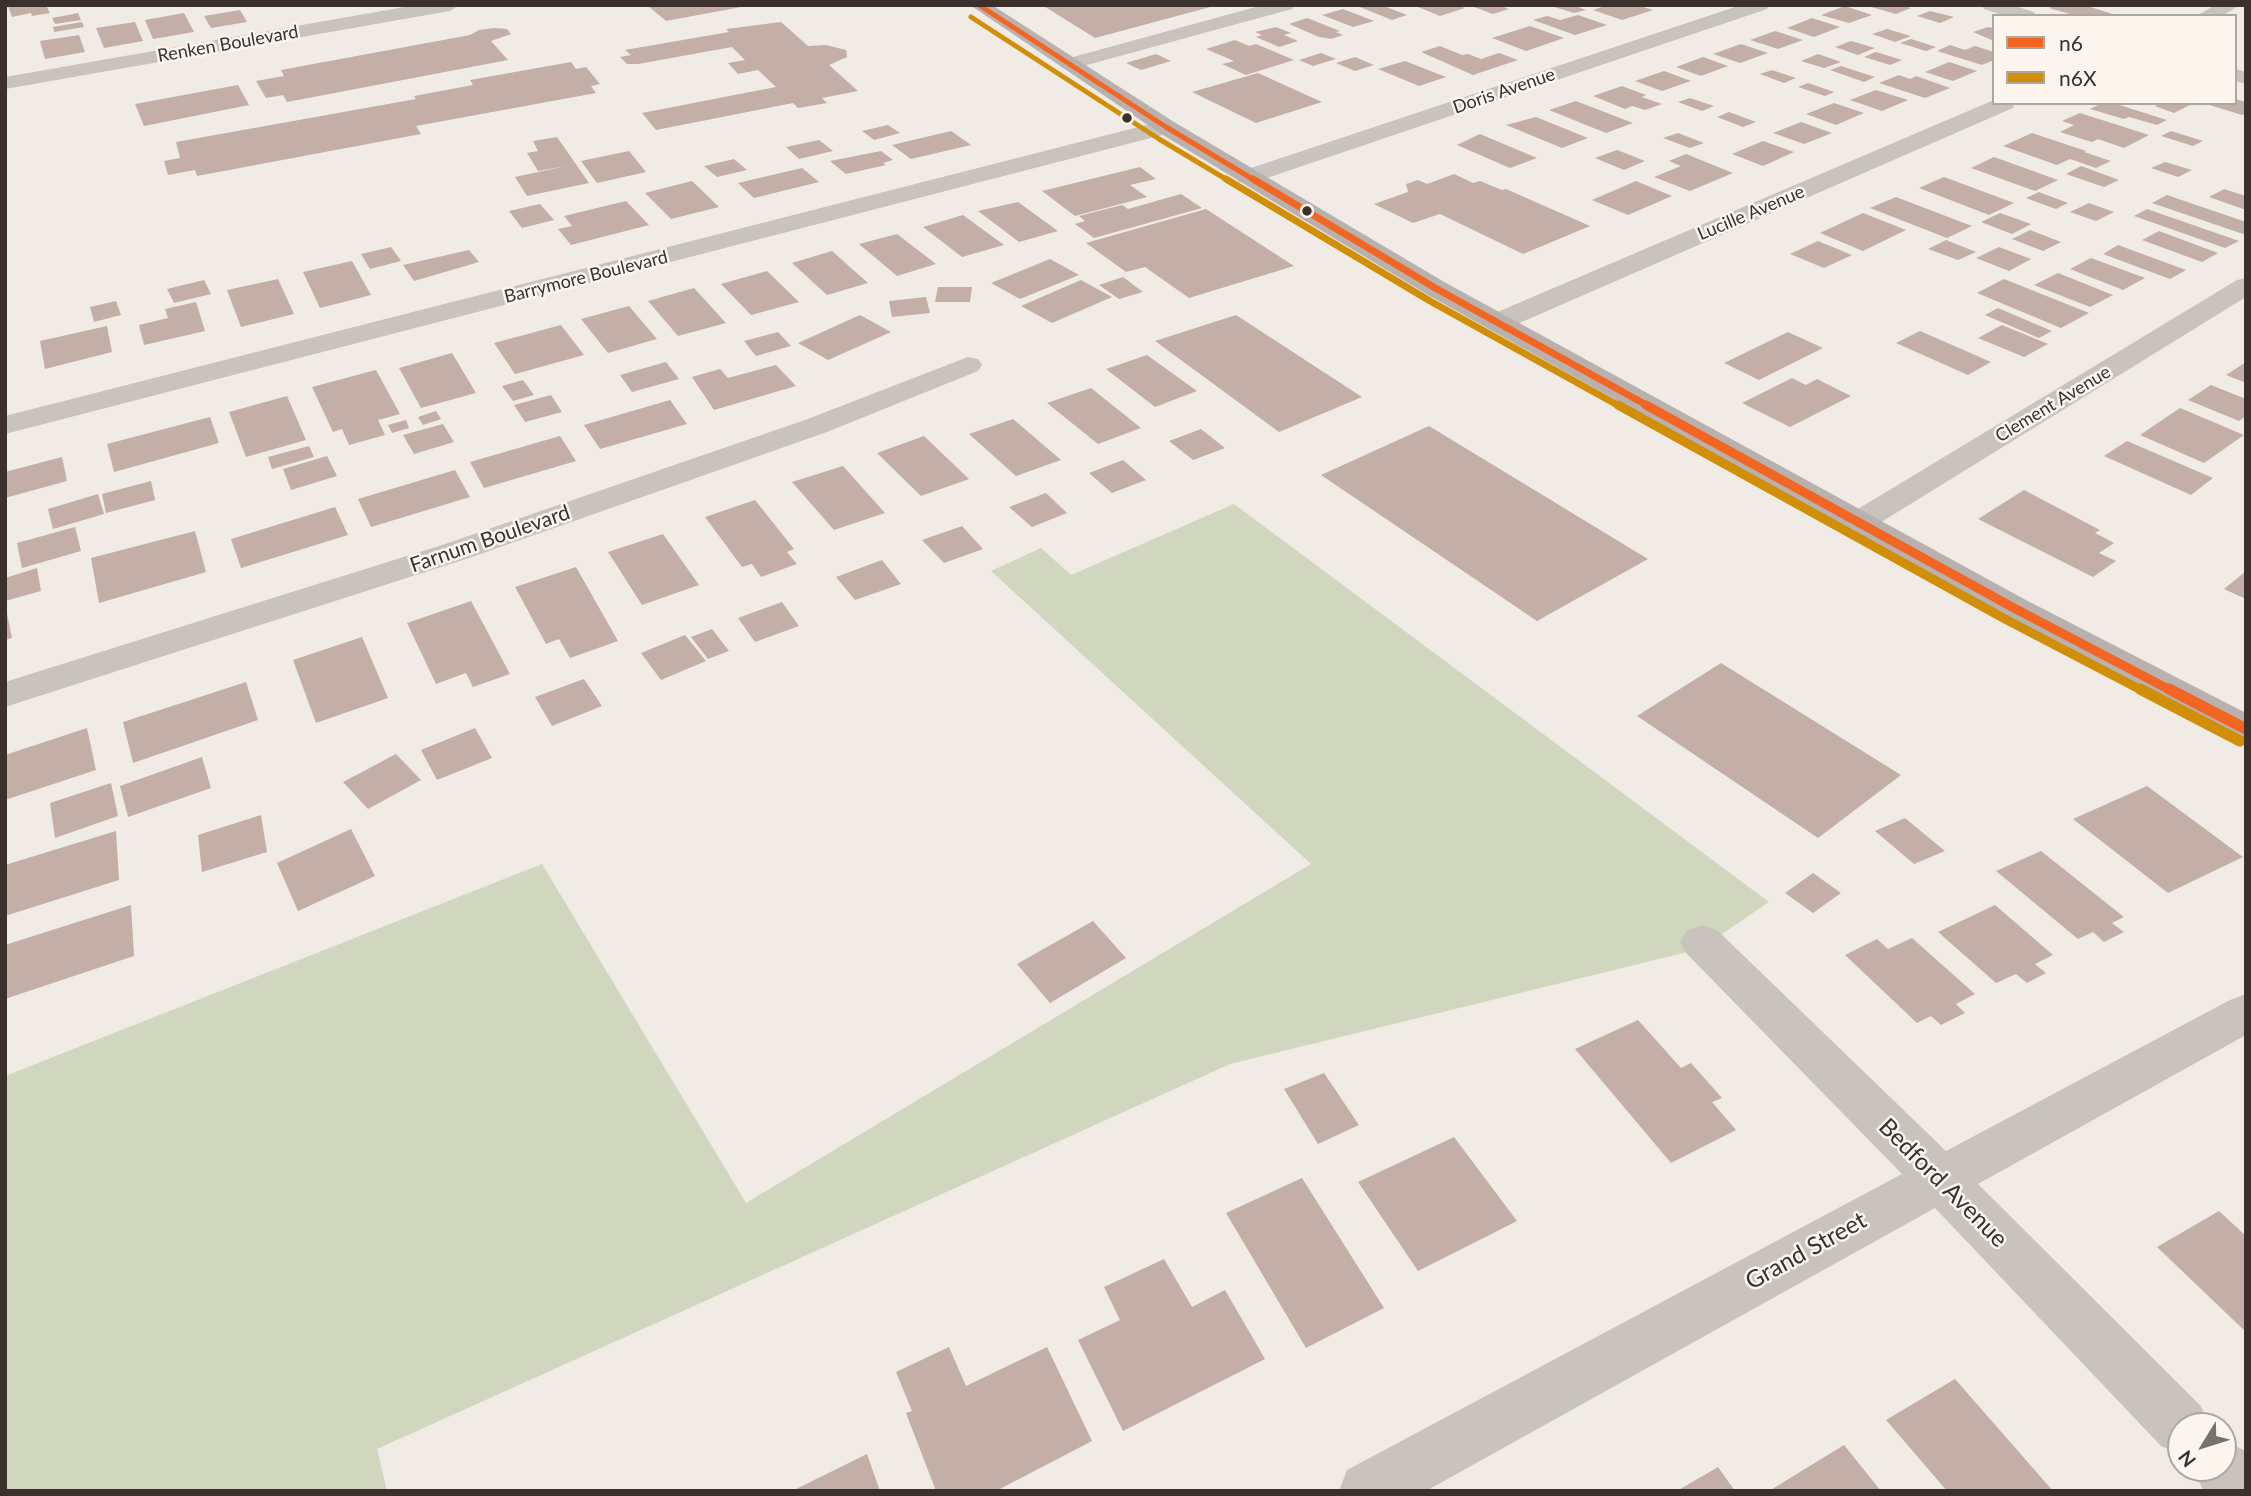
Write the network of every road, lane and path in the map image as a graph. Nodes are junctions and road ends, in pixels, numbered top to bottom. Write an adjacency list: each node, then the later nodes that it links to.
1 (303, 5): 10 (street)
2 (450, 5): 10 (street, Renken Boulevard)
3 (979, 5): 11 (main road)
4 (1285, 5): 11 (street)
5 (1760, 5): 15 (street, Doris Avenue)
6 (1991, 5): 8 (street)
7 (2231, 5): 9 (street)
8 (2020, 14)
9 (2211, 14)
10 (319, 28): 12 (street, Renken Boulevard)
11 (1069, 64): 14 (main road)
12 (5, 83)
13 (2000, 105): 17 (street, Lucille Avenue)
14 (1166, 127): 15 (main road); 19 (street, Barrymore Boulevard)
15 (1247, 177): 17 (main road)
16 (2246, 286): 20 (street, Clement Avenue)
17 (1498, 322): 20 (main road)
18 (968, 365): 21 (street, Farnum Boulevard)
19 (5, 425)
20 (1859, 522): 22 (main road)
21 (5, 695)
22 (2246, 729)
23 (1702, 942): 25 (street, Bedford Avenue)
24 (2246, 1013): 25 (street, Grand Street)
25 (1939, 1178): 26 (street, Bedford Avenue); 27 (street, Grand Street)
26 (2167, 1412)
27 (1368, 1491)

